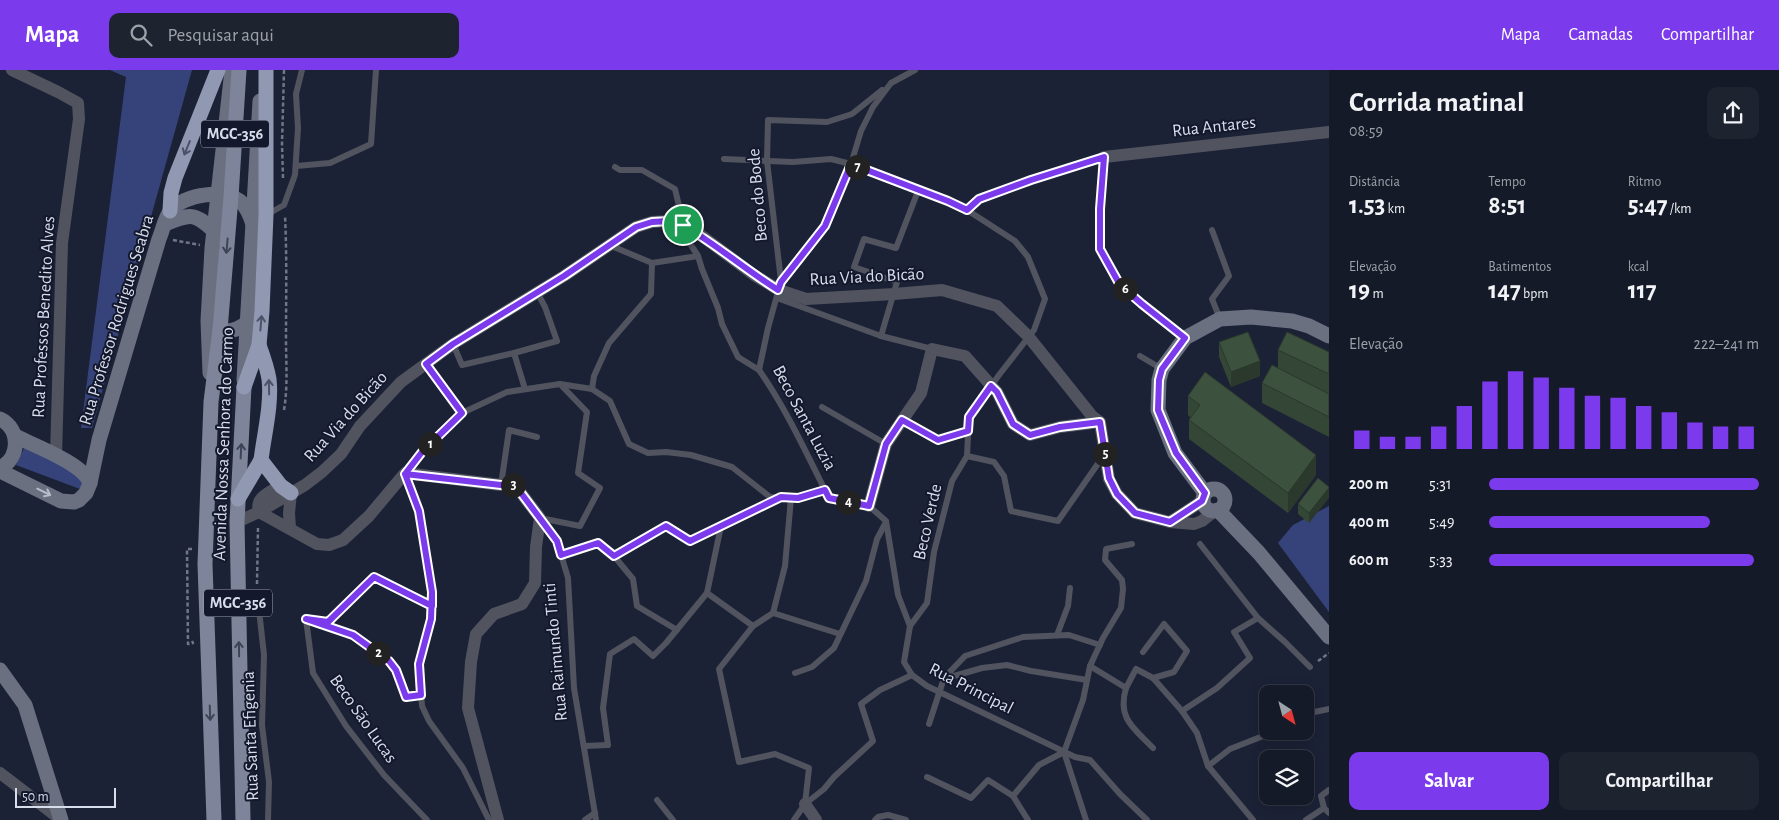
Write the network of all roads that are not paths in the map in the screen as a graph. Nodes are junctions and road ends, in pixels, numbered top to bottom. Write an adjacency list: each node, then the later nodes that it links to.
1 (12, 70): 63 (street, Rua Professos Benedito Alves)
2 (218, 70): 21 (highway, one-way to 21)
3 (232, 70): 18 (street, Avenida Nossa Senhora do Carmo / MGC-356)
4 (240, 70): 18 (main road, MGC-356)
5 (264, 70): 20 (highway, MGC-356); 23 (street, Avenida Nossa Senhora do Carmo / MGC-356)
6 (302, 70): 15 (lane)
7 (376, 70): 15 (lane)
8 (915, 70): 9 (lane)
9 (891, 83): 13 (lane, Beco do Bode); 14 (lane, Beco Santa Luzia)
10 (1329, 132): 11 (street, Rua Antares)
11 (1104, 157): 19 (lane); 38 (lane)
12 (724, 159): 13 (lane, Beco Verde)
13 (767, 161): 14 (lane, Beco Verde); 29 (lane, Beco do Bode)
14 (851, 164): 17 (lane, Beco Verde); 29 (lane, Beco Santa Luzia)
15 (296, 166): 20 (lane)
16 (616, 167): 22 (lane)
17 (918, 190): 19 (lane, Beco Verde); 31 (lane)
18 (224, 196): 21 (street); 23 (street); 25 (street, Avenida Nossa Senhora do Carmo / MGC-356); 34 (main road, MGC-356, one-way to 34)
19 (967, 210): 36 (lane, Beco Verde)
20 (266, 215): 40 (highway, MGC-356, one-way to 20)
21 (167, 217): 25 (street); 60 (street, Rua Professor Rodrigues Seabra)
22 (683, 225): 26 (street, Rua Via do Bicão); 27 (lane); 29 (street, Rua Via do Bicão)
23 (254, 227): 33 (street, Avenida Nossa Senhora do Carmo / MGC-356)
24 (1212, 230): 32 (lane)
25 (214, 231): 34 (street, Avenida Nossa Senhora do Carmo / MGC-356)
26 (609, 245): 28 (lane); 30 (street, Rua Via do Bicão)
27 (698, 256): 28 (lane); 46 (lane)
28 (652, 263): 50 (lane)
29 (779, 290): 31 (street, Rua Via do Bicão); 35 (lane); 46 (lane, Beco Santa Luzia)
30 (537, 292): 39 (street, Rua Via do Bicão); 42 (lane)
31 (894, 294): 35 (lane); 36 (street, Rua Via do Bicão)
32 (1220, 319): 37 (street); 38 (street)
33 (247, 323): 34 (street); 49 (street, Avenida Nossa Senhora do Carmo / MGC-356)
34 (214, 325): 132 (main road, Avenida Nossa Senhora do Carmo / MGC-356, one-way to 132)
35 (881, 336): 41 (lane)
36 (1028, 336): 48 (lane, Beco Verde); 56 (street, Rua Via do Bicão)
37 (1329, 336)
38 (1185, 338): 45 (street)
39 (453, 344): 42 (lane); 44 (street, Rua Via do Bicão)
40 (259, 345): 49 (highway, MGC-356); 65 (highway, one-way to 40)
41 (932, 349): 48 (street); 55 (street)
42 (514, 353): 51 (lane)
43 (1140, 356): 45 (lane)
44 (426, 364): 53 (lane); 72 (street, Rua Via do Bicão)
45 (1162, 369): 76 (street)
46 (760, 370): 71 (lane, Beco Santa Luzia)
47 (560, 384): 50 (lane); 51 (lane); 79 (lane)
48 (991, 386): 56 (street); 57 (lane, Beco Verde)
49 (244, 387): 75 (main road, Avenida Nossa Senhora do Carmo / MGC-356, one-way to 49)
50 (592, 388): 73 (lane)
51 (525, 389): 53 (lane)
52 (822, 407): 61 (lane)
53 (462, 413): 68 (lane)
54 (0, 419): 58 (street)
55 (902, 420): 57 (lane); 61 (street)
56 (1100, 422): 62 (street)
57 (968, 431): 64 (lane, Beco Verde)
58 (15, 436): 63 (street); 67 (street)
59 (537, 437): 70 (lane)
60 (100, 440): 66 (street, Rua Professor Rodrigues Seabra); 69 (street, Rua Professor Rodrigues Seabra)
61 (886, 444): 77 (street)
62 (1105, 454): 64 (lane); 76 (street)
63 (56, 456): 66 (street)
64 (966, 456): 96 (lane, Beco Verde)
65 (261, 460): 72 (highway); 75 (highway)
66 (73, 465): 69 (street)
67 (0, 470): 69 (street, one-way to 69)
68 (405, 474): 70 (street, Rua Raimundo Tinti); 83 (street); 91 (lane)
69 (90, 483)
70 (501, 485): 79 (street, Rua Raimundo Tinti)
71 (825, 490): 74 (lane); 77 (lane, Beco Santa Luzia)
72 (291, 493): 78 (street); 83 (street)
73 (781, 497): 74 (lane); 82 (lane)
74 (791, 498): 92 (lane)
75 (238, 499): 81 (main road, Avenida Nossa Senhora do Carmo / MGC-356)
76 (1212, 501): 100 (street)
77 (869, 506): 80 (lane)
78 (259, 512): 81 (street); 83 (street)
79 (540, 518): 86 (lane, Rua Raimundo Tinti); 137 (street)
80 (886, 520): 96 (lane); 98 (lane)
81 (237, 522): 133 (main road, Avenida Nossa Senhora do Carmo / MGC-356, one-way to 81)
82 (721, 526): 87 (lane); 90 (lane)
83 (290, 528)
84 (1132, 544): 101 (lane)
85 (1200, 544): 93 (lane)
86 (561, 555): 87 (lane); 119 (lane, Rua Raimundo Tinti)
87 (614, 556): 97 (lane)
88 (1070, 588): 99 (lane)
89 (257, 592): 134 (lane, Rua Santa Efigenia)
90 (707, 593): 95 (lane); 97 (lane)
91 (432, 606): 94 (lane); 113 (lane)
92 (773, 612): 95 (lane); 98 (lane)
93 (1258, 618): 104 (lane); 115 (lane)
94 (306, 619): 113 (lane); 135 (lane, Beco São Lucas)
95 (753, 626): 128 (lane)
96 (910, 626): 107 (lane, Rua Principal)
97 (677, 630): 119 (lane)
98 (840, 634): 106 (lane)
99 (1057, 636): 101 (lane); 108 (lane)
100 (1329, 637)
101 (1100, 645): 103 (lane)
102 (1143, 652): 109 (lane)
103 (1090, 666): 110 (lane); 111 (lane)
104 (1310, 667)
105 (0, 670): 131 (street)
106 (795, 672)
107 (912, 675): 112 (lane, Rua Principal); 128 (lane)
108 (947, 676): 110 (lane); 112 (lane)
109 (1153, 678): 111 (lane); 115 (lane)
110 (1087, 680): 121 (lane)
111 (1126, 688): 120 (lane)
112 (939, 692): 117 (lane); 121 (lane, Rua Principal)
113 (421, 695): 136 (lane)
114 (1329, 709): 116 (lane)
115 (1182, 711): 122 (lane)
116 (1314, 712)
117 (928, 724)
118 (1259, 738): 122 (lane)
119 (584, 746): 130 (lane, Rua Raimundo Tinti)
120 (1154, 748)
121 (1064, 752): 126 (lane); 145 (lane); 146 (lane, Rua Principal)
122 (1208, 766): 147 (lane)
123 (0, 773): 131 (street)
124 (927, 777): 126 (lane)
125 (1329, 790): 129 (lane)
126 (1013, 796): 144 (lane)
127 (657, 800): 139 (lane)
128 (805, 804): 140 (lane); 141 (street)
129 (1326, 810): 148 (lane)
130 (595, 816): 138 (lane)
131 (61, 820)
132 (214, 820)
133 (243, 820)
134 (268, 820)
135 (427, 820)
136 (489, 820)
137 (498, 820)
138 (585, 820)
139 (674, 820)
140 (794, 820)
141 (816, 820)
142 (875, 820): 143 (lane)
143 (906, 820)
144 (1028, 820)
145 (1086, 820)
146 (1147, 820)
147 (1253, 820)
148 (1306, 820)

